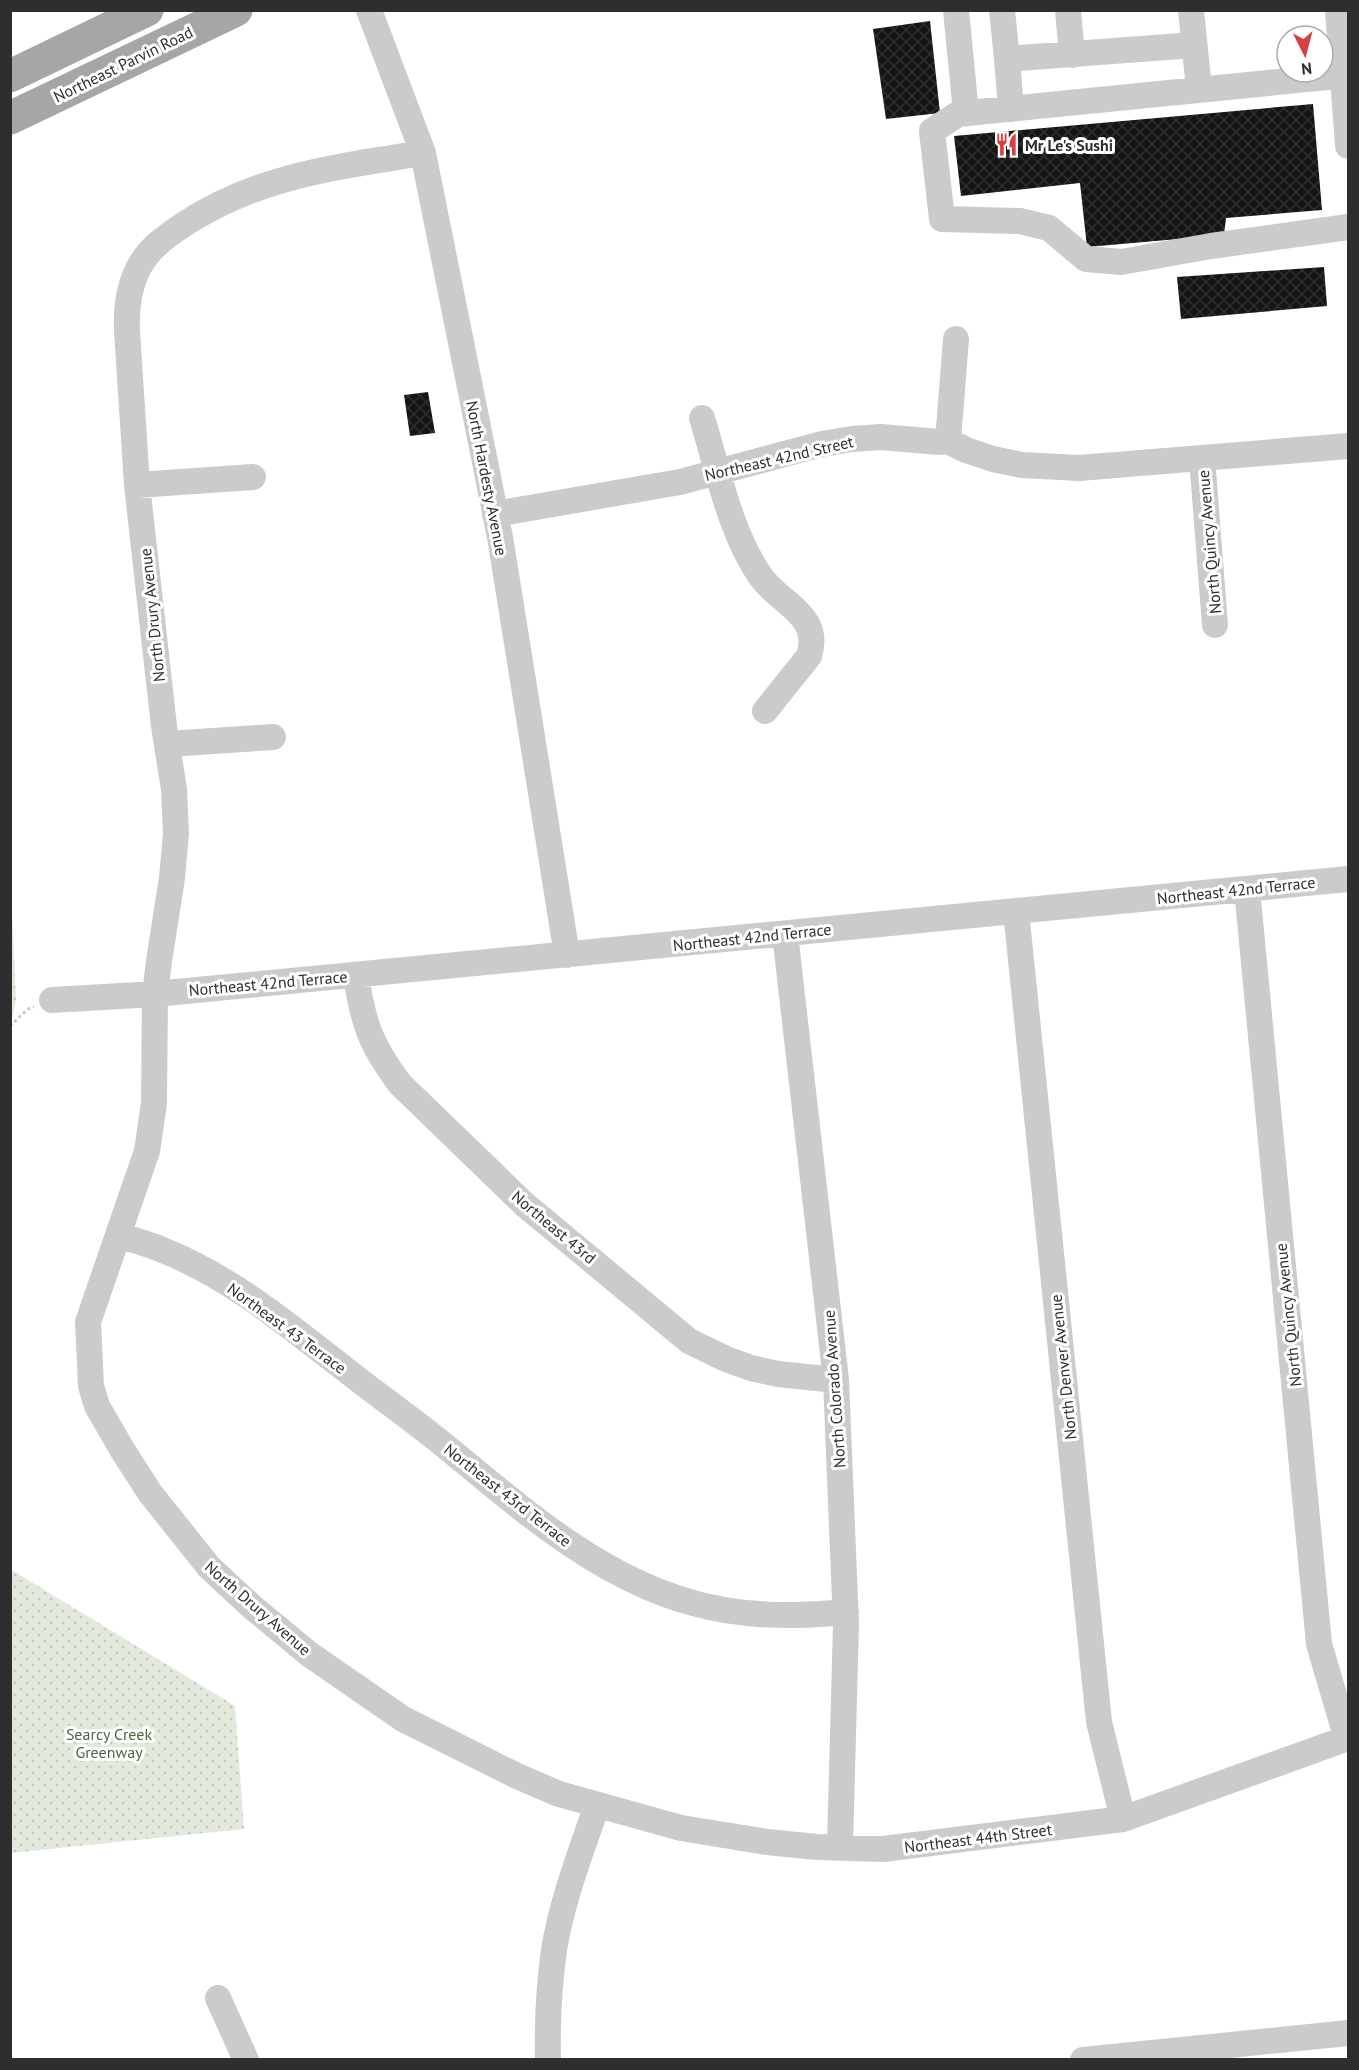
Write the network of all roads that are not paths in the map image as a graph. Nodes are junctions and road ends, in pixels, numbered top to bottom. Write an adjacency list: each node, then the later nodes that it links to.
1 (147, 10): 12 (main road)
2 (236, 10): 17 (main road, Northeast Parvin Road)
3 (369, 10): 19 (street, North Hardesty Avenue)
4 (956, 10): 16 (street)
5 (1002, 10): 11 (street)
6 (1068, 10): 10 (street)
7 (1191, 10): 9 (street)
8 (1338, 10): 13 (street)
9 (1194, 45): 10 (street); 14 (street)
10 (1072, 55): 11 (street)
11 (1007, 59): 15 (street)
12 (12, 75)
13 (1346, 76): 14 (street); 18 (street)
14 (1198, 89): 15 (street)
15 (1011, 109): 16 (street)
16 (966, 114): 20 (street)
17 (10, 118)
18 (1348, 147)
19 (423, 153): 28 (street, North Drury Avenue); 29 (street, North Hardesty Avenue)
20 (1348, 227)
21 (956, 339): 23 (street)
22 (702, 418): 26 (street)
23 (948, 441): 25 (street, Northeast 42nd Street); 26 (street, Northeast 42nd Street)
24 (1348, 446): 25 (street, Northeast 42nd Street)
25 (1202, 458): 30 (street, North Quincy Avenue)
26 (719, 472): 29 (street, Northeast 42nd Street); 31 (street)
27 (253, 477): 28 (street)
28 (137, 485): 33 (street, North Drury Avenue)
29 (495, 514): 38 (street, North Hardesty Avenue)
30 (1215, 625)
31 (765, 711)
32 (273, 737): 33 (street)
33 (168, 744): 40 (street, North Drury Avenue)
34 (1348, 879): 35 (street, Northeast 42nd Terrace)
35 (1246, 889): 36 (street, Northeast 42nd Terrace); 46 (street, North Quincy Avenue)
36 (1016, 911): 37 (street, Northeast 42nd Terrace); 48 (street, North Denver Avenue)
37 (784, 934): 38 (street, Northeast 42nd Terrace); 44 (street, North Colorado Avenue)
38 (567, 955): 39 (street, Northeast 42nd Terrace)
39 (356, 975): 40 (street, Northeast 42nd Terrace); 44 (street, Northeast 43rd)
40 (155, 994): 41 (street); 42 (street, North Drury Avenue)
41 (52, 1000)
42 (118, 1235): 43 (street, Northeast 43 Terrace); 47 (street, North Drury Avenue)
43 (357, 1379): 45 (street, Northeast 43rd Terrace)
44 (836, 1380): 45 (street, North Colorado Avenue)
45 (846, 1611): 49 (street, North Colorado Avenue)
46 (1348, 1738): 48 (street, Northeast 44th Street)
47 (597, 1805): 49 (street, Northeast 44th Street); 53 (street)
48 (1123, 1820): 49 (street, Northeast 44th Street)
49 (840, 1846)
50 (219, 1998): 52 (street)
51 (1348, 2033): 54 (street)
52 (246, 2060)
53 (548, 2060)
54 (1083, 2060)

